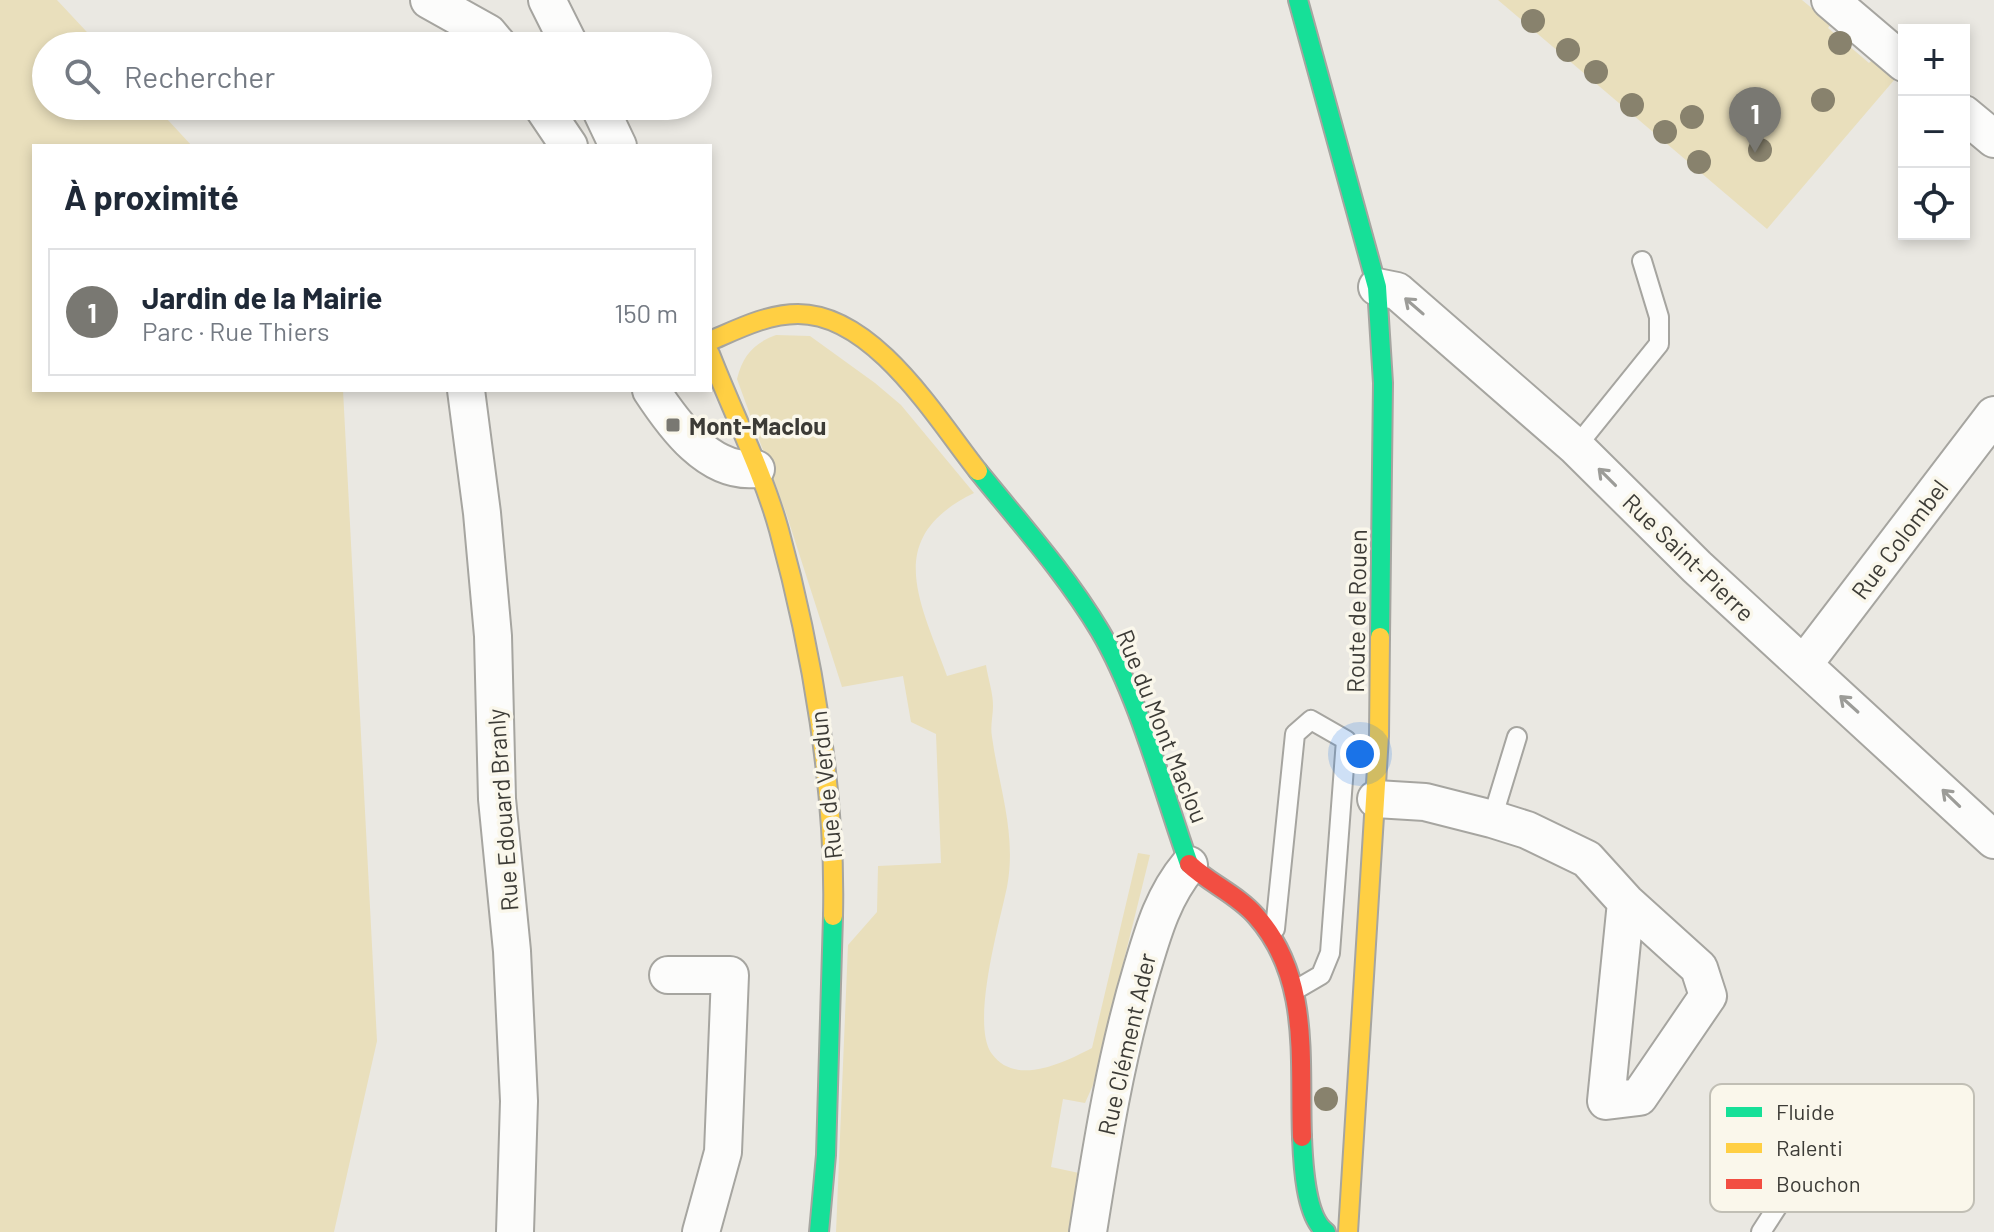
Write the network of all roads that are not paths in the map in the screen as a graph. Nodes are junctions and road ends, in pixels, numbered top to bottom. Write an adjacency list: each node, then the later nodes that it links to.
1 (429, 0): 5 (street)
2 (547, 0): 6 (street)
3 (1298, 0): 15 (street, Route de Rouen)
4 (1830, 0): 7 (street)
5 (486, 32)
6 (563, 32)
7 (1898, 58)
8 (1970, 119): 11 (street)
9 (551, 120): 12 (street)
10 (606, 120): 13 (street)
11 (1994, 139)
12 (568, 144)
13 (617, 144)
14 (1642, 261): 21 (lane)
15 (1377, 287): 21 (street, Rue Saint-Pierre, one-way to 15); 25 (street, Route de Rouen)
16 (712, 340): 28 (street, Rue du Mont Maclou)
17 (712, 359): 22 (street, Rue de Verdun)
18 (466, 392): 34 (street, Rue Edouard Branly)
19 (652, 392): 22 (street)
20 (1994, 415): 23 (street, Rue Colombel)
21 (1576, 447): 23 (street, Rue Saint-Pierre, one-way to 21)
22 (756, 469): 36 (street, Rue de Verdun)
23 (1804, 664): 27 (street, Rue Saint-Pierre, one-way to 23)
24 (1517, 737): 26 (lane)
25 (1376, 799): 26 (street); 39 (street, Route de Rouen)
26 (1492, 819): 29 (street)
27 (1994, 840)
28 (1189, 865): 30 (street); 37 (street, Rue Clément Ader)
29 (1626, 902): 29 (street)
30 (1274, 936): 32 (street); 32 (lane)
31 (668, 975): 35 (street)
32 (1296, 989): 38 (street)
33 (1774, 1212): 40 (lane)
34 (515, 1232)
35 (701, 1232)
36 (819, 1232)
37 (1088, 1232)
38 (1326, 1232)
39 (1348, 1232)
40 (1761, 1232)

